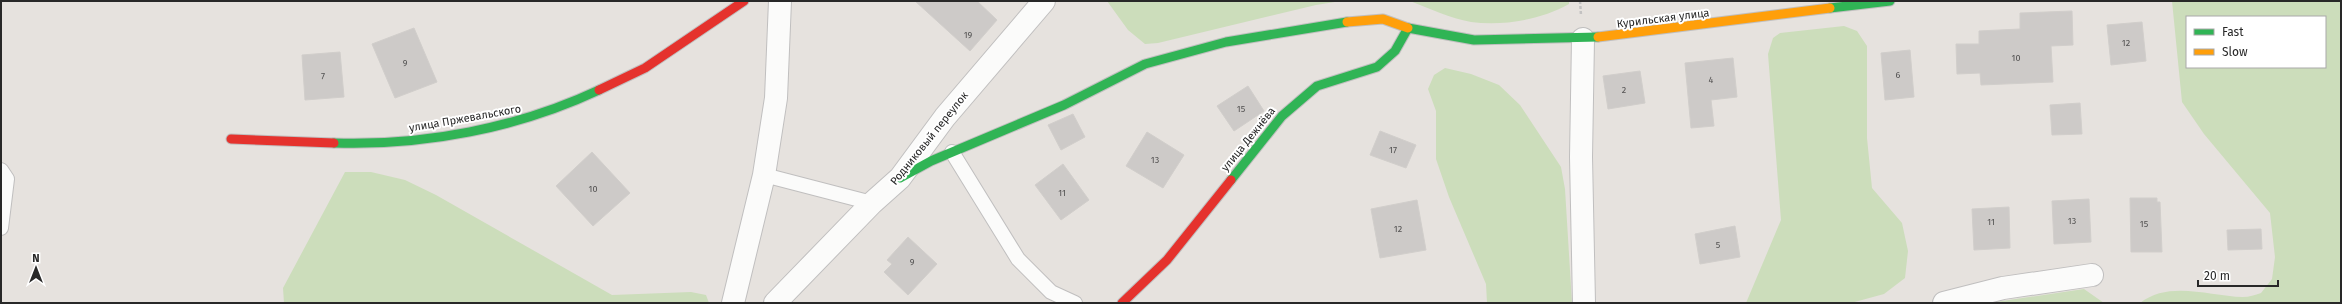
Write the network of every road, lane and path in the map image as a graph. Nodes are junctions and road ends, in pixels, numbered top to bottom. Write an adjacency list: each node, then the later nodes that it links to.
1 (744, 1): 7 (street, улица Пржевальского)
2 (780, 1): 10 (street)
3 (1044, 1): 11 (street, Родниковый переулок)
4 (1890, 1): 6 (street, Курильская улица)
5 (1408, 28): 6 (street); 8 (street); 18 (street, улица Дежнёва)
6 (1583, 39): 19 (street)
7 (231, 139)
8 (952, 152): 11 (street); 17 (lane)
9 (1, 170): 13 (lane)
10 (764, 175): 12 (lane); 15 (street)
11 (900, 178): 12 (street, Родниковый переулок)
12 (872, 203): 16 (street, Родниковый переулок)
13 (1, 228)
14 (2092, 275): 20 (street)
15 (732, 303)
16 (775, 303)
17 (1075, 303)
18 (1122, 303)
19 (1584, 303)
20 (1944, 303)

